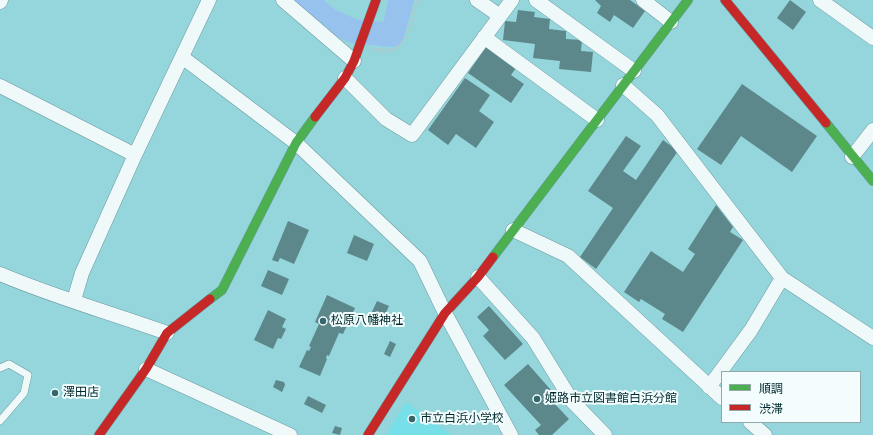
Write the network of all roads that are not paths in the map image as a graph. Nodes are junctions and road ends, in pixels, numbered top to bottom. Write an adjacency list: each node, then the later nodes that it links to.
1 (209, 0): 15 (street)
2 (283, 0): 16 (street)
3 (376, 0): 16 (street)
4 (477, 0): 11 (street)
5 (512, 0): 11 (street)
6 (536, 0): 17 (street)
7 (642, 0): 12 (street)
8 (688, 0): 12 (street)
9 (725, 0): 25 (street)
10 (820, 0): 14 (street)
11 (500, 16): 13 (street)
12 (672, 22): 17 (street)
13 (484, 37): 18 (street); 21 (street)
14 (873, 38)
15 (182, 58): 23 (street); 24 (street)
16 (354, 61): 18 (street)
17 (634, 71): 19 (street)
18 (344, 78): 23 (street)
19 (623, 85): 21 (street); 30 (street)
20 (0, 86): 24 (street)
21 (597, 120): 27 (street)
22 (873, 130): 25 (street)
23 (296, 143): 32 (street); 33 (street)
24 (134, 155): 31 (street)
25 (852, 157): 26 (street)
26 (873, 181)
27 (513, 230): 29 (street); 37 (street)
28 (0, 274): 31 (street)
29 (478, 277): 32 (street); 45 (street)
30 (782, 278): 34 (street); 37 (street)
31 (74, 300): 33 (street)
32 (445, 313): 43 (street); 44 (street)
33 (167, 333): 36 (street)
34 (873, 338)
35 (0, 368): 39 (lane)
36 (146, 369): 41 (street); 42 (street)
37 (709, 387): 38 (street)
38 (721, 397)
39 (0, 421)
40 (751, 423): 46 (street)
41 (99, 435)
42 (290, 435)
43 (368, 435)
44 (511, 435)
45 (605, 435)
46 (765, 435)

